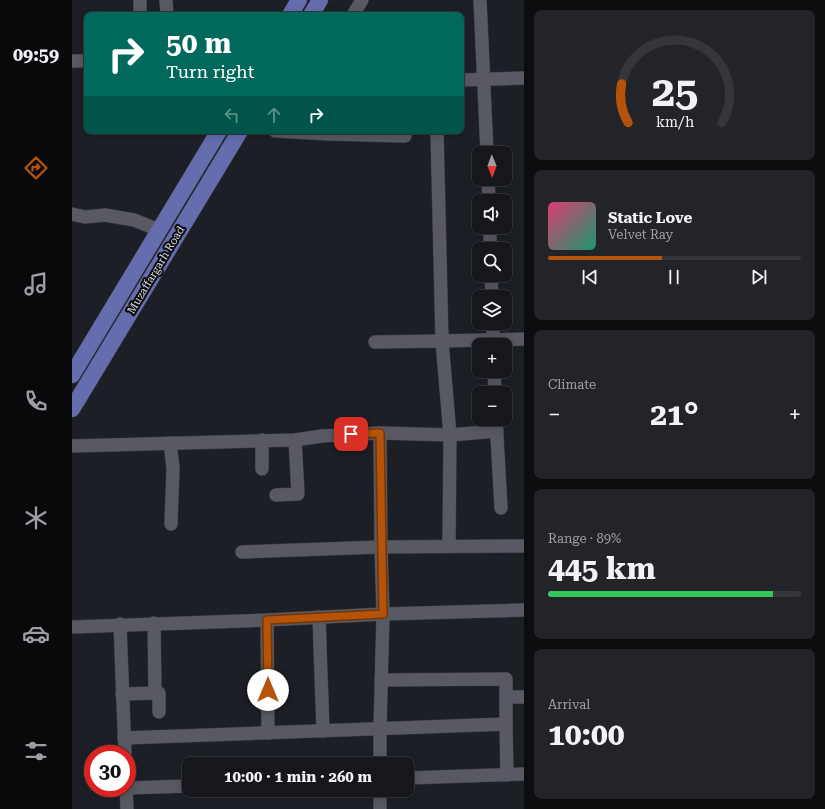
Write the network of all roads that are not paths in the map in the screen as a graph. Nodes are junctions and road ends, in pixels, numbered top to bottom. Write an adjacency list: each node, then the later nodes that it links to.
1 (140, 0): 7 (street)
2 (166, 0): 8 (street)
3 (299, 0): 9 (main road)
4 (320, 0): 10 (main road)
5 (362, 0): 11 (street)
6 (480, 0): 16 (street)
7 (140, 12)
8 (167, 12)
9 (292, 12)
10 (313, 12)
11 (355, 12)
12 (72, 61): 13 (street)
13 (84, 61)
14 (524, 78): 16 (street)
15 (464, 80): 16 (street)
16 (484, 80): 22 (street)
17 (217, 134): 24 (main road, Muzaffargarh Road)
18 (238, 134): 31 (main road, Muzaffargarh Road)
19 (329, 134): 21 (street)
20 (437, 134): 26 (street)
21 (405, 136)
22 (488, 146)
23 (72, 214): 24 (street)
24 (160, 230): 30 (main road, Muzaffargarh Road)
25 (524, 339): 27 (street)
26 (442, 340): 28 (street); 29 (street); 35 (street)
27 (512, 340)
28 (472, 341)
29 (375, 342)
30 (72, 375)
31 (72, 409)
32 (491, 426): 35 (street)
33 (496, 426): 42 (street)
34 (380, 433): 35 (street); 37 (street); 46 (street)
35 (450, 435): 44 (street)
36 (262, 440): 37 (street); 38 (street); 40 (street)
37 (295, 440): 41 (street)
38 (170, 443): 39 (street); 43 (street)
39 (72, 446)
40 (262, 469)
41 (276, 495)
42 (501, 508)
43 (171, 524)
44 (449, 546): 45 (street); 46 (street)
45 (524, 546)
46 (381, 547): 47 (street); 49 (street)
47 (242, 552)
48 (524, 610): 49 (street)
49 (383, 614): 50 (street); 55 (street)
50 (319, 617): 51 (street); 63 (street)
51 (267, 620): 52 (street); 64 (street)
52 (154, 623): 53 (street); 56 (street)
53 (120, 624): 54 (street); 57 (street)
54 (72, 627)
55 (381, 680): 58 (street); 62 (street)
56 (155, 693): 57 (street); 60 (street)
57 (122, 694): 65 (street)
58 (506, 697): 59 (street); 61 (street)
59 (524, 697)
60 (159, 712)
61 (506, 724): 62 (street); 69 (street)
62 (380, 728): 63 (street); 67 (street)
63 (322, 731): 64 (street)
64 (268, 733): 65 (street)
65 (124, 738): 66 (street)
66 (124, 745)
67 (380, 757)
68 (524, 774): 69 (street)
69 (507, 775): 70 (street)
70 (414, 778)
71 (182, 786): 72 (street)
72 (136, 788)
73 (126, 797): 75 (street)
74 (380, 797): 76 (street)
75 (127, 809)
76 (380, 809)

